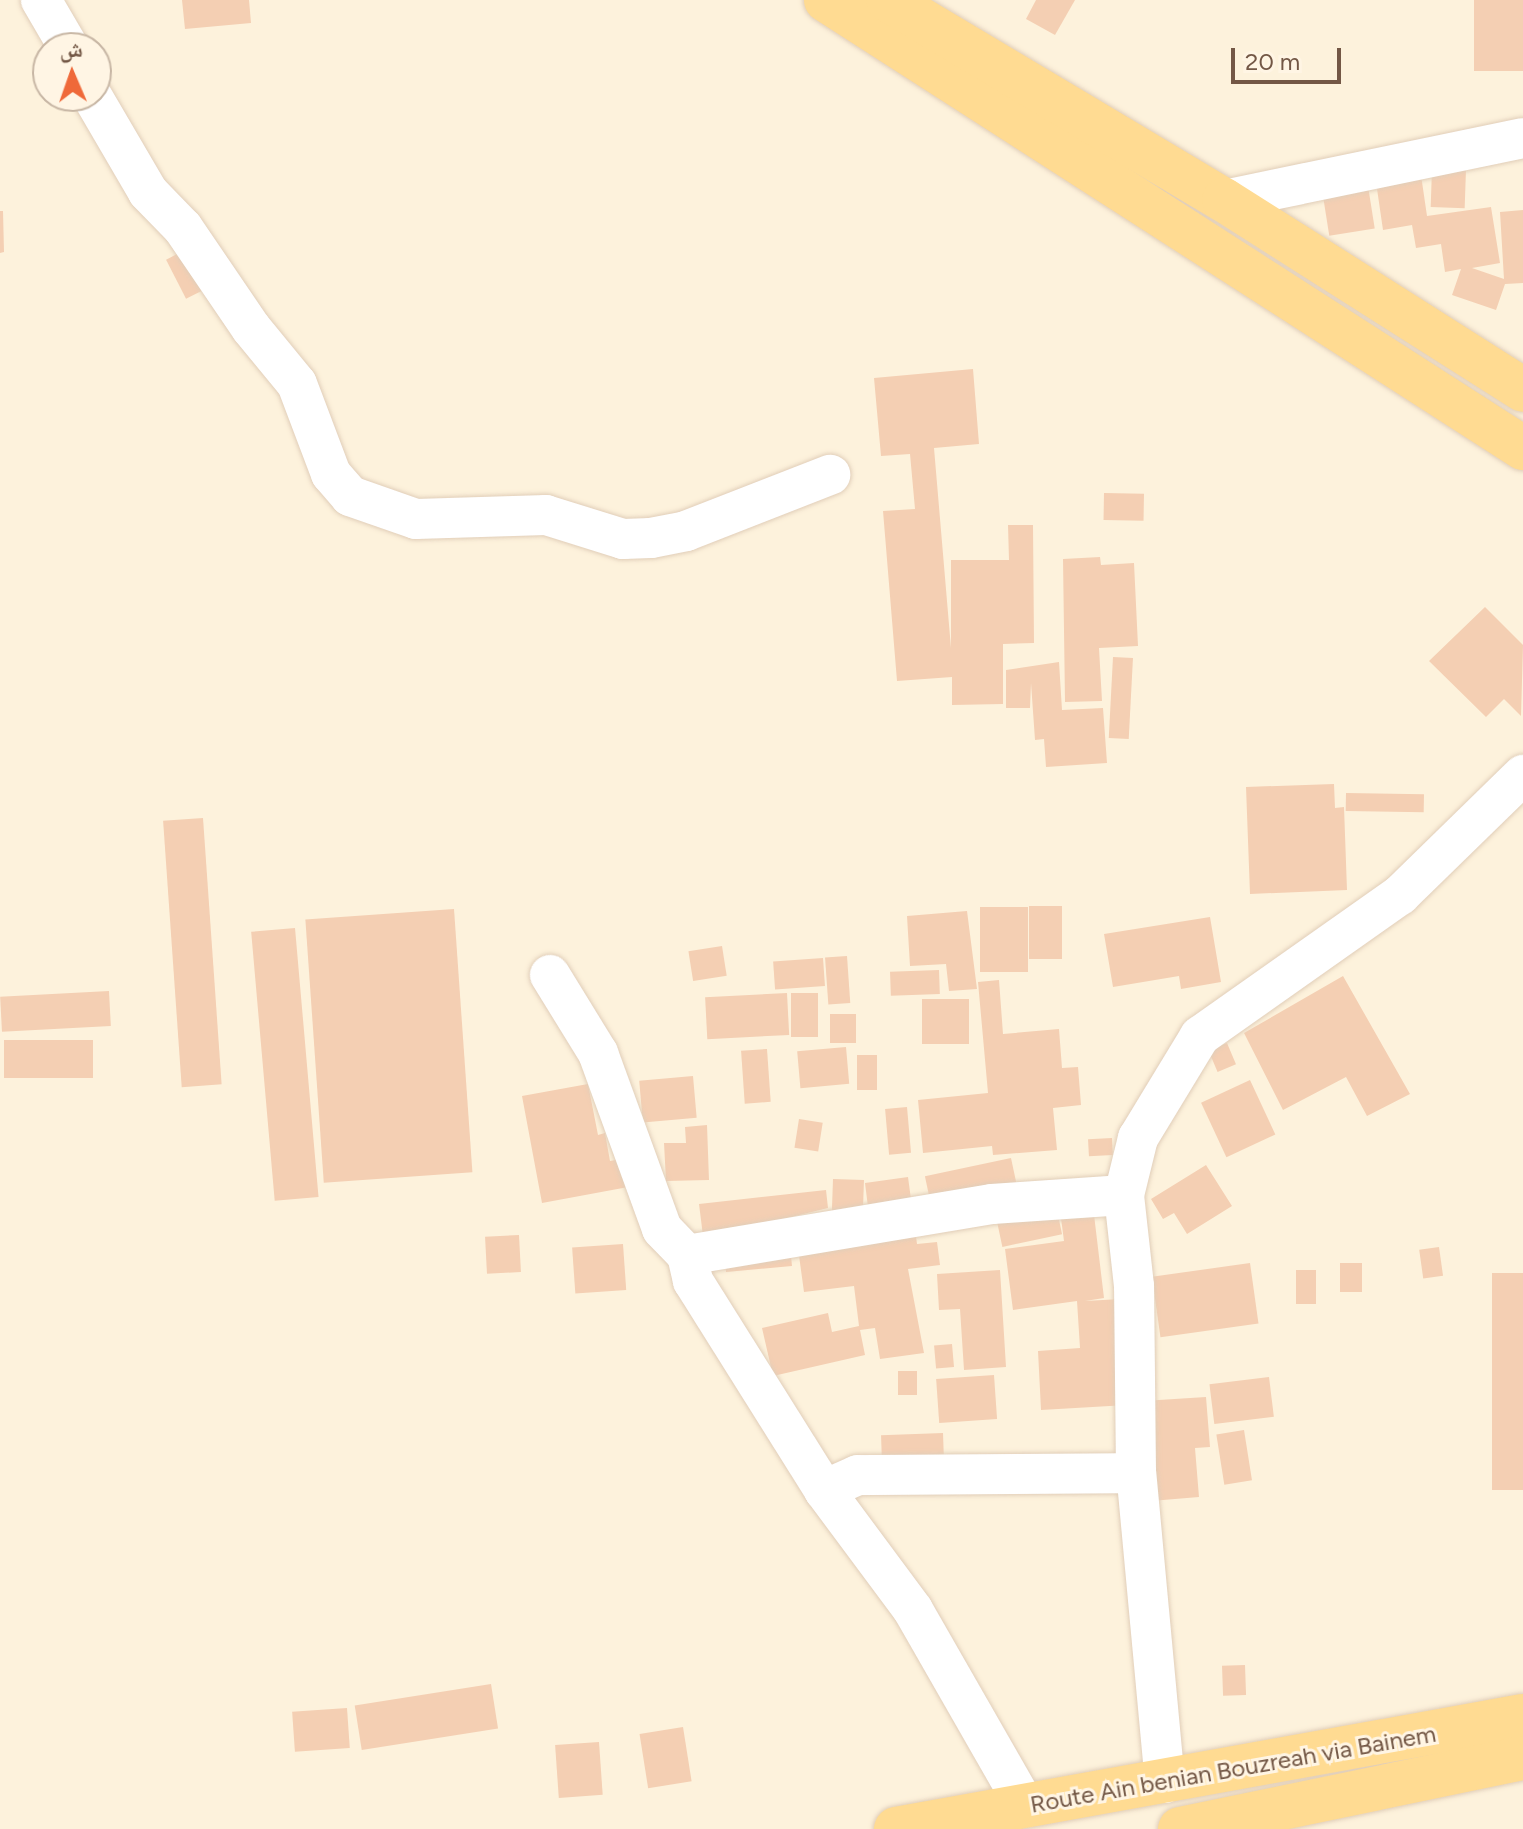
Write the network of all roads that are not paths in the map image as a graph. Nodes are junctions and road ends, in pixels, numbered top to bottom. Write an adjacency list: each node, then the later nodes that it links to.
1 (41, 0): 4 (street)
2 (826, 0): 9 (main road)
3 (888, 0): 7 (main road)
4 (60, 32)
5 (101, 112): 10 (street)
6 (1523, 138): 7 (street)
7 (1224, 200): 8 (main road)
8 (1523, 390)
9 (1523, 448)
10 (830, 475)
11 (1523, 775): 13 (street)
12 (550, 975): 14 (street)
13 (1124, 1195): 14 (street); 15 (street)
14 (687, 1255): 16 (street)
15 (1136, 1473): 16 (street); 19 (street)
16 (824, 1490): 20 (street)
17 (1523, 1716): 19 (main road, Route Ain benian Bouzreah via Bainem)
18 (1523, 1758): 22 (main road, Route Ain benian Bouzreah via Bainem)
19 (1165, 1783): 20 (main road, Route Ain benian Bouzreah via Bainem)
20 (1026, 1807): 21 (main road, Route Ain benian Bouzreah via Bainem)
21 (896, 1829)
22 (1180, 1829)

